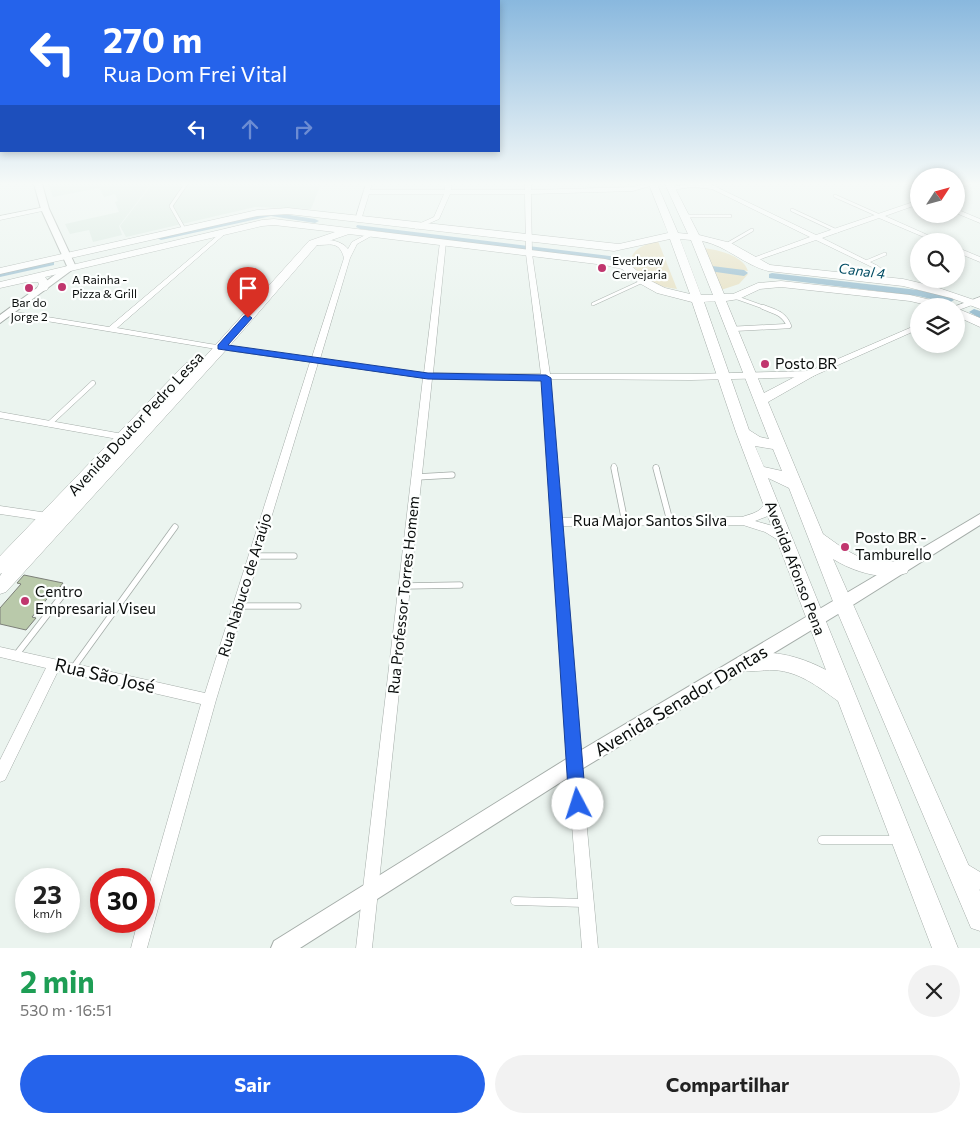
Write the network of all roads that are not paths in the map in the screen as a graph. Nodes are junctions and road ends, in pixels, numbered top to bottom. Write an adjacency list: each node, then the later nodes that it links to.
1 (54, 228): 32 (street)
2 (188, 228): 14 (main road)
3 (243, 228): 18 (main road)
4 (320, 228): 55 (main road, Avenida Doutor Pedro Lessa)
5 (346, 228): 24 (main road, Avenida Doutor Pedro Lessa)
6 (359, 228): 19 (main road)
7 (426, 228): 15 (main road)
8 (528, 228): 26 (street)
9 (670, 228): 20 (main road, Avenida Afonso Pena)
10 (690, 228): 21 (main road, Avenida Afonso Pena)
11 (796, 228): 22 (street)
12 (831, 228): 17 (lane)
13 (845, 228): 17 (street)
14 (184, 229): 32 (main road)
15 (441, 230): 26 (main road)
16 (752, 230): 25 (lane)
17 (837, 231): 22 (street)
18 (224, 232): 32 (main road); 53 (street)
19 (371, 234): 23 (main road); 30 (street, Rua Nabuco de Araújo)
20 (673, 236): 21 (main road); 27 (main road); 44 (main road, Avenida Afonso Pena)
21 (695, 237): 25 (main road); 45 (main road, Avenida Afonso Pena)
22 (816, 238): 33 (street); 34 (street)
23 (443, 242): 26 (main road); 58 (street, Rua Professor Torres Homem)
24 (313, 243): 30 (street); 55 (main road, Avenida Doutor Pedro Lessa)
25 (726, 245): 34 (main road)
26 (528, 246): 27 (main road); 27 (main road); 61 (street)
27 (546, 248): 38 (main road)
28 (965, 253): 31 (street)
29 (885, 254): 33 (lane)
30 (347, 258): 56 (street, Rua Nabuco de Araújo)
31 (980, 260)
32 (70, 261): 35 (main road); 36 (main road); 41 (street)
33 (866, 262): 37 (street)
34 (756, 264): 37 (main road); 40 (main road)
35 (0, 271)
36 (24, 279): 39 (main road); 41 (main road)
37 (881, 279): 46 (main road)
38 (643, 281): 44 (main road); 47 (lane)
39 (0, 284)
40 (759, 284): 42 (main road); 43 (main road)
41 (44, 288): 48 (street)
42 (734, 297): 45 (main road); 52 (lane)
43 (910, 298)
44 (696, 299): 45 (main road); 60 (main road, Avenida Afonso Pena)
45 (719, 299): 52 (main road, Avenida Afonso Pena)
46 (975, 303)
47 (593, 304)
48 (10, 313): 50 (street); 53 (street)
49 (965, 315): 51 (main road)
50 (0, 320)
51 (980, 323)
52 (731, 328): 59 (main road, Avenida Afonso Pena)
53 (111, 329): 55 (street)
54 (910, 330): 57 (street)
55 (216, 346): 56 (street); 67 (main road, Avenida Doutor Pedro Lessa); 92 (main road, Avenida Doutor Pedro Lessa)
56 (314, 361): 58 (street); 86 (street, Rua Nabuco de Araújo)
57 (811, 374): 59 (street); 63 (main road)
58 (428, 376): 61 (street); 73 (street, Rua Professor Torres Homem)
59 (751, 376): 60 (street); 63 (main road, Avenida Afonso Pena)
60 (724, 377): 61 (street); 66 (main road, Avenida Afonso Pena)
61 (546, 378): 81 (street)
62 (93, 383): 65 (lane)
63 (761, 400): 68 (main road, Avenida Afonso Pena)
64 (0, 415): 65 (street)
65 (49, 424): 67 (street)
66 (743, 432): 68 (main road); 71 (main road, Avenida Afonso Pena)
67 (123, 437): 77 (main road, Avenida Doutor Pedro Lessa)
68 (779, 444): 74 (main road, Avenida Afonso Pena)
69 (614, 466): 82 (lane)
70 (656, 467): 79 (lane)
71 (758, 472): 74 (main road); 75 (main road, Avenida Afonso Pena)
72 (452, 476): 73 (lane)
73 (417, 477): 91 (street, Rua Professor Torres Homem)
74 (795, 485): 85 (main road, Avenida Afonso Pena)
75 (770, 504): 80 (street, Rua Major Santos Silva); 84 (main road, Avenida Afonso Pena)
76 (0, 510): 77 (street)
77 (48, 516): 88 (main road, Avenida Doutor Pedro Lessa)
78 (980, 519): 89 (street, Avenida Senador Dantas)
79 (670, 521): 80 (street, Rua Major Santos Silva); 82 (street, Rua Major Santos Silva)
80 (742, 521): 84 (street, Rua Major Santos Silva)
81 (557, 522): 82 (street, Rua Major Santos Silva); 105 (street)
82 (625, 522)
83 (175, 527): 102 (lane)
84 (784, 538): 97 (main road, Avenida Afonso Pena)
85 (816, 538): 89 (main road); 94 (main road, Avenida Afonso Pena)
86 (254, 556): 87 (lane); 95 (street, Rua Nabuco de Araújo)
87 (294, 556)
88 (0, 567)
89 (901, 568): 94 (street, Avenida Senador Dantas)
90 (460, 585): 91 (lane)
91 (405, 586): 111 (street, Rua Professor Torres Homem)
92 (0, 587)
93 (61, 597): 99 (lane)
94 (844, 604): 97 (street, Avenida Senador Dantas); 109 (main road, Avenida Afonso Pena)
95 (238, 606): 96 (lane); 104 (street, Rua Nabuco de Araújo)
96 (298, 606)
97 (815, 620): 100 (street, Avenida Senador Dantas); 103 (main road, Avenida Afonso Pena)
98 (0, 652): 99 (street, Rua São José)
99 (16, 655): 101 (street, Rua São José)
100 (745, 663): 103 (main road); 105 (street, Avenida Senador Dantas)
101 (55, 664): 102 (street, Rua São José); 106 (street)
102 (72, 668): 104 (street, Rua São José)
103 (844, 694): 108 (main road, Avenida Afonso Pena)
104 (210, 700): 115 (street, Rua Nabuco de Araújo)
105 (574, 764): 111 (street, Avenida Senador Dantas); 113 (street)
106 (0, 775)
107 (822, 840): 108 (lane)
108 (903, 840): 119 (main road, Avenida Afonso Pena)
109 (956, 864): 110 (street); 114 (main road, Avenida Afonso Pena)
110 (980, 882)
111 (371, 893): 116 (street, Avenida Senador Dantas); 117 (street, Rua Professor Torres Homem)
112 (515, 901): 113 (lane)
113 (586, 904): 118 (street)
114 (980, 919)
115 (140, 948)
116 (281, 948)
117 (364, 948)
118 (590, 948)
119 (945, 948)

